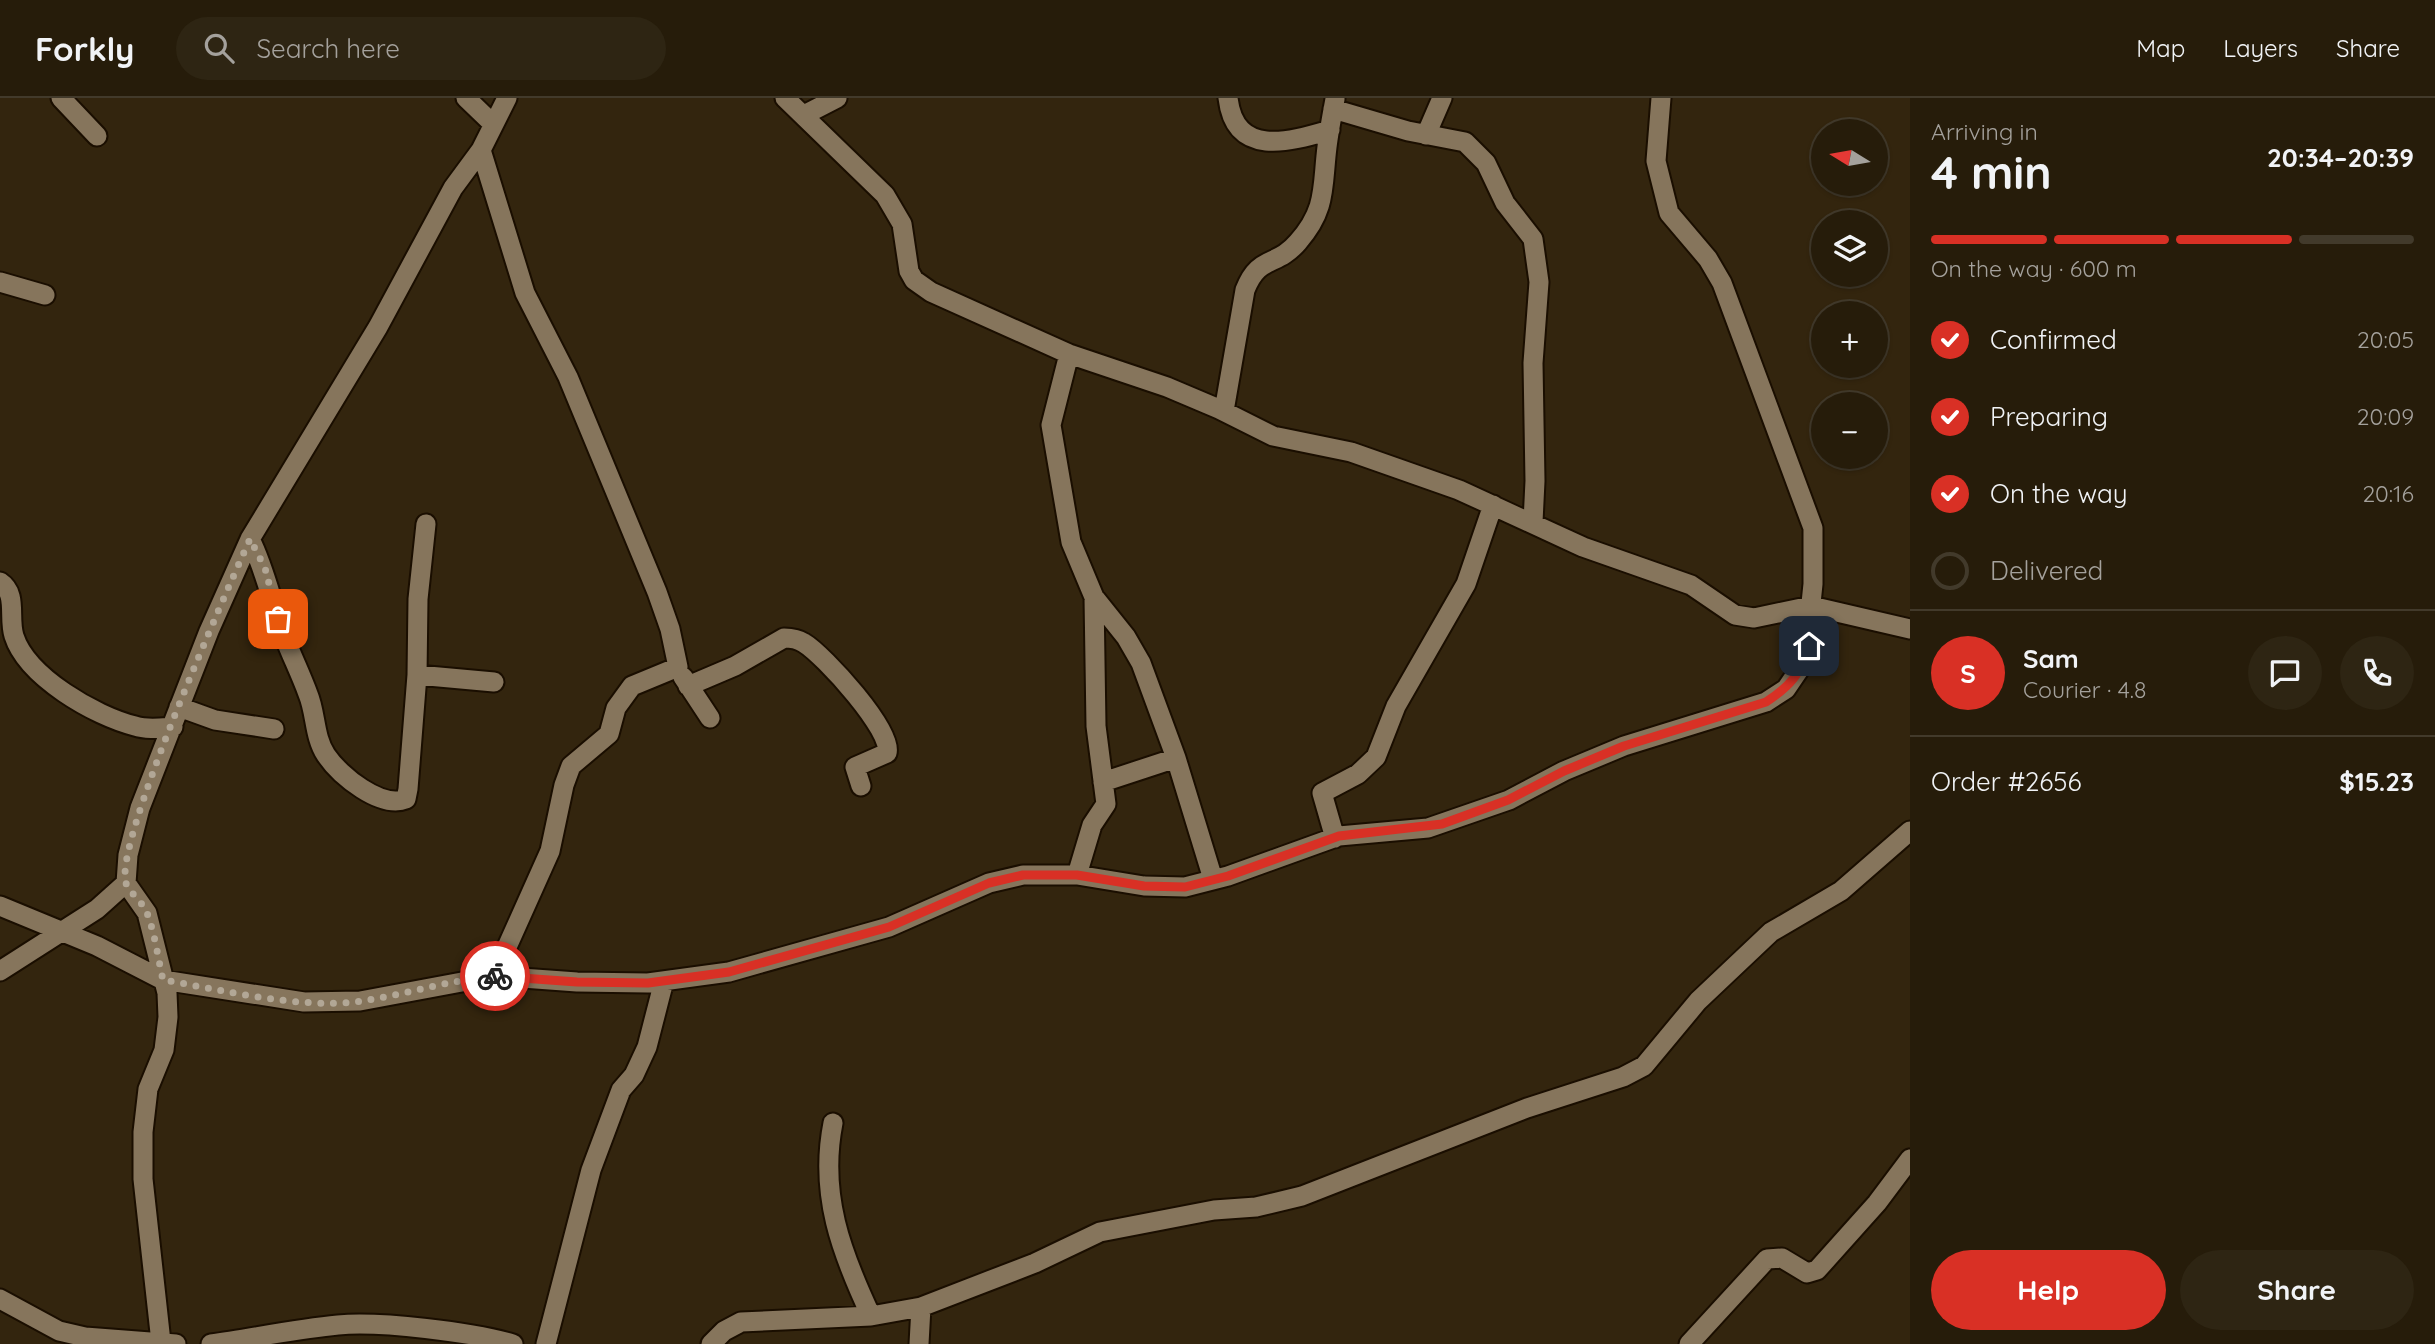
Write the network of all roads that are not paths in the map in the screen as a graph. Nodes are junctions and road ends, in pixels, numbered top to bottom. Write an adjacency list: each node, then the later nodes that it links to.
1 (61, 98): 14 (street)
2 (466, 98): 11 (street)
3 (507, 98): 11 (street)
4 (785, 98): 10 (street)
5 (837, 98): 10 (street)
6 (1228, 98): 12 (street)
7 (1442, 98): 13 (street)
8 (1661, 98): 26 (street)
9 (1334, 104): 12 (street); 13 (street)
10 (804, 115): 18 (street)
11 (493, 124): 15 (street)
12 (1330, 130): 19 (street)
13 (1426, 135): 21 (street)
14 (97, 136)
15 (481, 150): 23 (street); 28 (street)
16 (0, 282): 17 (street)
17 (45, 295)
18 (1069, 354): 19 (street); 25 (street)
19 (1224, 411): 20 (street)
20 (1493, 505): 21 (street); 40 (street)
21 (1532, 522): 26 (street)
22 (426, 524): 29 (street)
23 (250, 539): 29 (street); 32 (street)
24 (0, 582): 34 (street)
25 (1094, 597): 36 (street); 37 (street)
26 (1811, 606): 27 (street); 40 (street)
27 (1910, 629)
28 (678, 667): 31 (street); 47 (street)
29 (417, 675): 30 (street)
30 (494, 682)
31 (688, 686): 33 (street); 38 (street)
32 (179, 707): 34 (street); 35 (street)
33 (710, 719)
34 (173, 727): 43 (street)
35 (274, 729)
36 (1176, 758): 37 (street); 42 (street)
37 (1103, 782): 41 (street)
38 (861, 786)
39 (1910, 831): 53 (street)
40 (1335, 838): 42 (street)
41 (1077, 875): 42 (street); 49 (street)
42 (1213, 880)
43 (126, 883): 45 (street); 48 (street)
44 (0, 906): 45 (street)
45 (61, 930): 46 (street); 48 (street)
46 (0, 971)
47 (494, 976): 48 (street); 49 (street)
48 (163, 980): 55 (street)
49 (664, 981): 58 (street)
50 (833, 1123): 54 (street)
51 (1910, 1159): 61 (street)
52 (0, 1299): 55 (street)
53 (921, 1307): 54 (street); 60 (street)
54 (872, 1316): 59 (street)
55 (168, 1343)
56 (211, 1344): 57 (street)
57 (513, 1344)
58 (546, 1344)
59 (711, 1344)
60 (919, 1344)
61 (1689, 1344)

